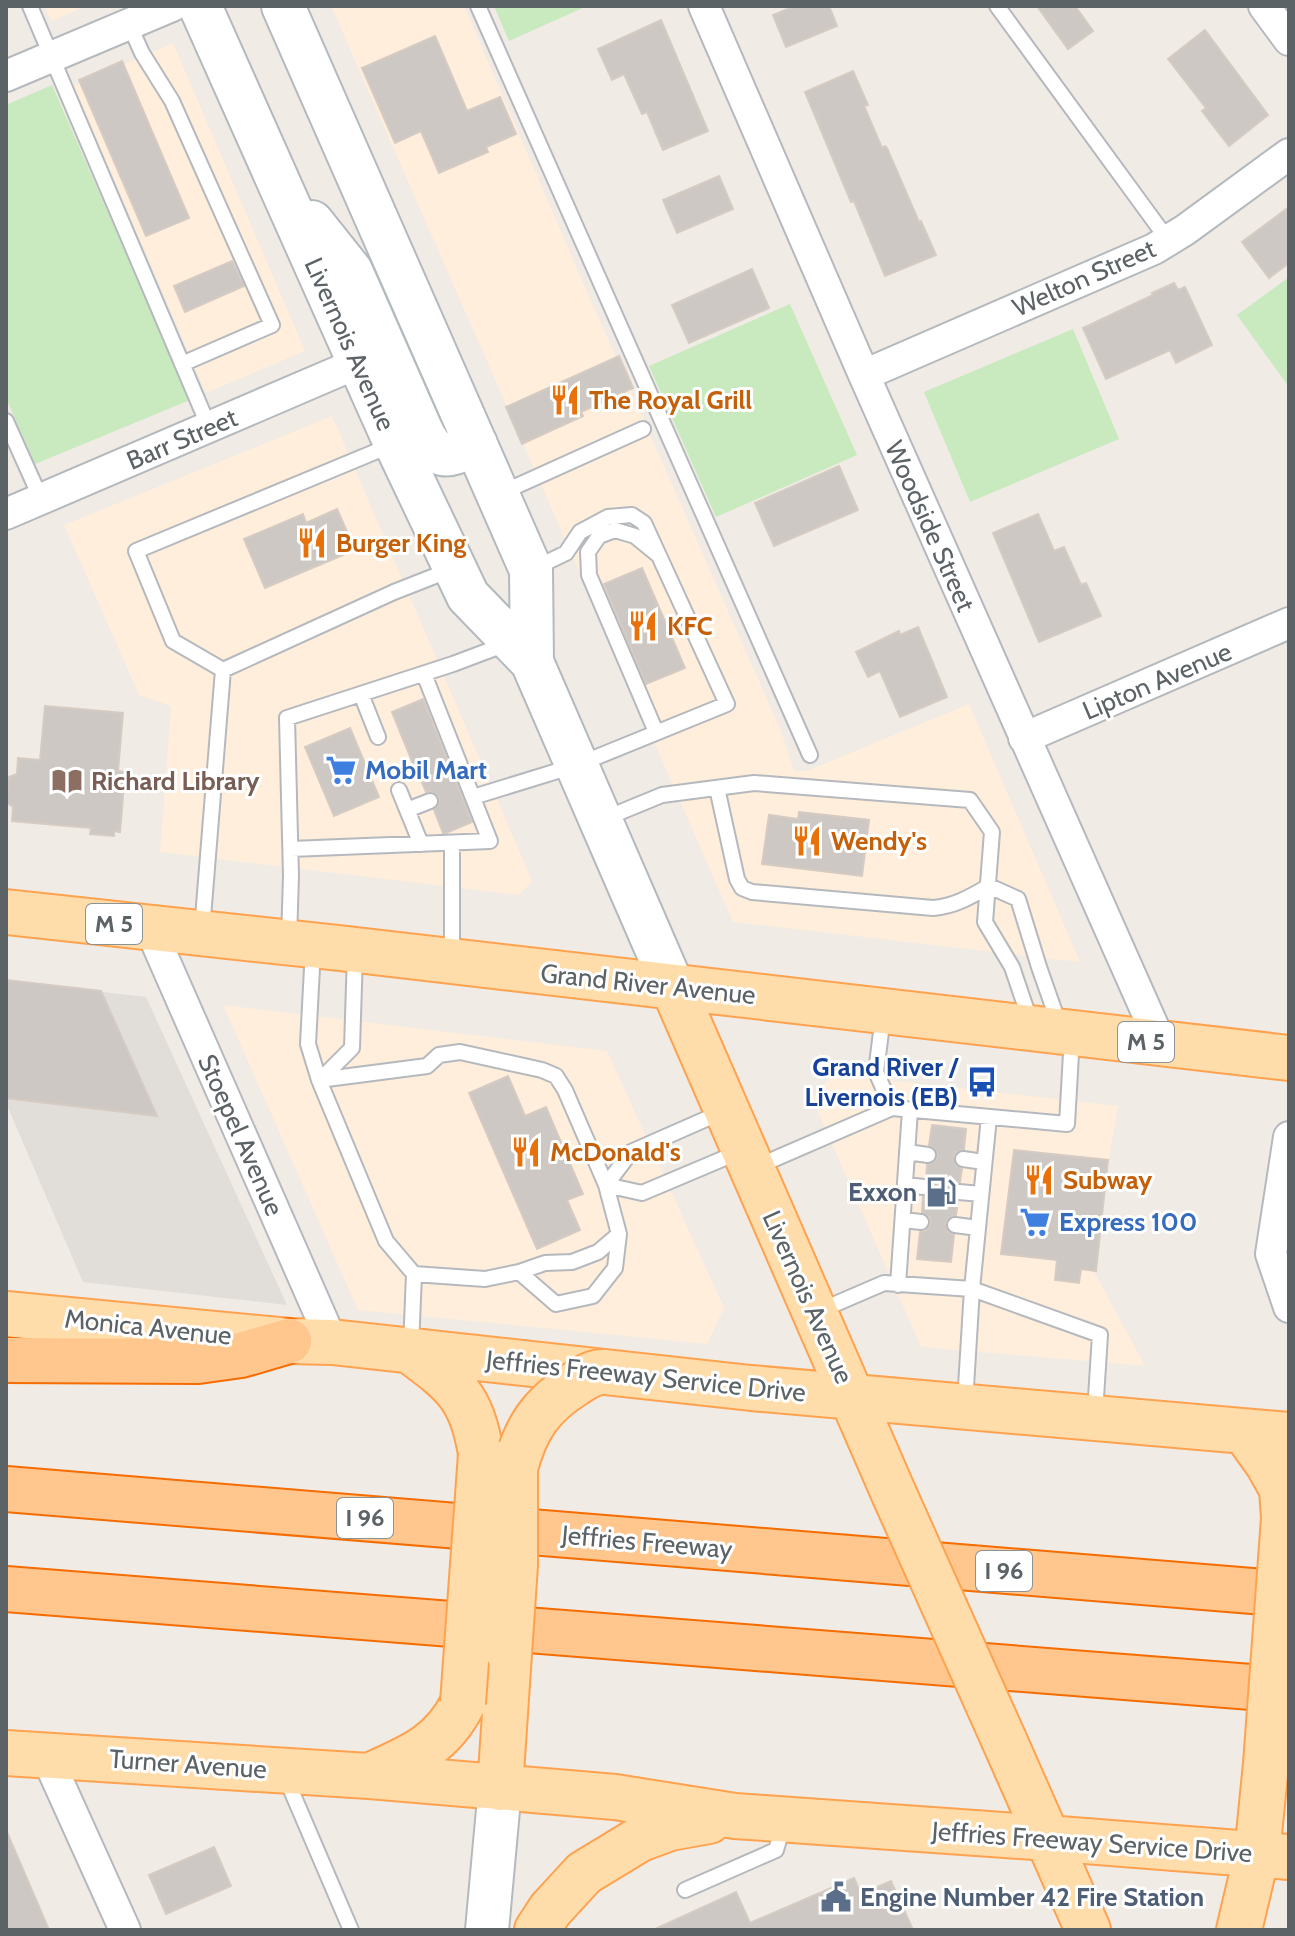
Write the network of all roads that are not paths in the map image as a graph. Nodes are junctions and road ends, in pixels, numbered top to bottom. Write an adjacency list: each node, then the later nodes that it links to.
1 (30, 6): 12 (lane)
2 (172, 6): 10 (street)
3 (200, 6): 15 (main road, Livernois Avenue)
4 (252, 6): 17 (main road)
5 (283, 6): 17 (main road, Livernois Avenue)
6 (478, 6): 40 (lane)
7 (704, 6): 20 (street, Woodside Street)
8 (997, 6): 16 (lane)
9 (1264, 6): 11 (street)
10 (129, 24): 12 (street); 19 (lane)
11 (1289, 40)
12 (53, 57): 13 (street); 19 (lane)
13 (6, 76)
14 (1289, 154): 16 (street, Welton Street)
15 (275, 175): 18 (main road, Livernois Avenue); 25 (main road)
16 (1168, 240): 20 (street, Welton Street)
17 (388, 243): 25 (main road, Livernois Avenue)
18 (358, 363): 22 (street, Barr Street); 24 (main road, Livernois Avenue)
19 (182, 364): 22 (lane)
20 (864, 375): 39 (street, Woodside Street)
21 (6, 421): 27 (lane)
22 (209, 427): 27 (street, Barr Street)
23 (643, 429): 26 (lane)
24 (395, 443): 30 (main road, Livernois Avenue); 34 (lane)
25 (476, 444): 26 (main road, Livernois Avenue)
26 (497, 494): 31 (main road, Livernois Avenue)
27 (41, 499): 28 (street, Barr Street)
28 (6, 514)
29 (661, 558): 31 (lane); 37 (lane); 37 (lane)
30 (454, 568): 33 (main road, Livernois Avenue); 34 (lane)
31 (531, 570): 33 (main road, Livernois Avenue)
32 (1289, 623): 39 (street, Lipton Avenue)
33 (522, 652): 35 (lane); 41 (main road, Livernois Avenue)
34 (223, 670): 54 (lane)
35 (424, 674): 36 (lane); 44 (lane)
36 (361, 694): 38 (lane); 50 (lane)
37 (656, 732): 41 (lane)
38 (378, 737)
39 (1024, 738): 61 (street, Woodside Street)
40 (810, 755)
41 (577, 765): 44 (lane); 47 (main road, Livernois Avenue)
42 (717, 788): 47 (lane); 51 (lane); 51 (lane)
43 (399, 790): 46 (lane)
44 (467, 790): 48 (lane)
45 (430, 801): 46 (lane)
46 (407, 810): 49 (lane)
47 (602, 820): 58 (main road, Livernois Avenue)
48 (452, 843): 49 (lane); 57 (lane)
49 (421, 844): 50 (lane)
50 (291, 849): 55 (lane)
51 (989, 886): 60 (lane); 60 (lane)
52 (7, 909): 53 (main road, Grand River Avenue / M 5)
53 (150, 928): 54 (main road, Grand River Avenue / M 5); 92 (street, Stoepel Avenue)
54 (202, 934): 55 (main road, Grand River Avenue / M 5)
55 (301, 944): 56 (main road, Grand River Avenue / M 5); 63 (lane)
56 (355, 950): 57 (main road, Grand River Avenue / M 5); 63 (lane)
57 (452, 962): 58 (main road, Grand River Avenue / M 5)
58 (673, 987): 59 (main road, Grand River Avenue / M 5); 65 (main road, Livernois Avenue)
59 (884, 1010): 60 (main road, Grand River Avenue / M 5); 64 (lane)
60 (1055, 1031): 61 (main road, Grand River Avenue / M 5); 67 (lane)
61 (1161, 1044): 62 (main road, Grand River Avenue / M 5)
62 (1289, 1058)
63 (319, 1080): 74 (lane); 85 (lane)
64 (892, 1108): 66 (lane); 71 (lane)
65 (726, 1110): 71 (main road, Livernois Avenue); 74 (lane)
66 (910, 1110): 67 (lane); 69 (lane)
67 (989, 1117): 73 (lane)
68 (1289, 1137): 88 (street)
69 (907, 1152): 70 (lane); 75 (lane)
70 (928, 1155)
71 (748, 1159): 74 (lane); 89 (main road, Livernois Avenue)
72 (963, 1159): 73 (lane)
73 (984, 1162): 78 (lane)
74 (606, 1185): 83 (lane)
75 (905, 1185): 76 (lane); 79 (lane)
76 (924, 1187)
77 (959, 1192): 78 (lane)
78 (981, 1194): 82 (lane)
79 (903, 1220): 80 (lane); 86 (lane)
80 (921, 1222)
81 (955, 1225): 82 (lane)
82 (978, 1228): 87 (lane)
83 (619, 1234): 84 (lane); 84 (lane)
84 (519, 1272): 85 (lane)
85 (414, 1274): 93 (lane)
86 (898, 1285): 87 (lane); 89 (lane)
87 (972, 1289): 97 (lane); 98 (lane)
88 (1289, 1307)
89 (815, 1313): 96 (main road, Livernois Avenue)
90 (6, 1314): 91 (main road, Monica Avenue)
91 (289, 1341): 92 (main road, Jeffries Freeway Service Drive); 94 (highway)
92 (332, 1342): 93 (main road, Jeffries Freeway Service Drive)
93 (410, 1351): 95 (main road, Jeffries Freeway Service Drive); 108 (main road, bridge)
94 (6, 1360)
95 (603, 1372): 96 (main road, Jeffries Freeway Service Drive); 107 (main road, bridge)
96 (853, 1398): 97 (main road, Jeffries Freeway Service Drive); 111 (main road, Livernois Avenue, bridge)
97 (965, 1407): 98 (main road, Jeffries Freeway Service Drive)
98 (1095, 1418): 99 (main road, Jeffries Freeway Service Drive)
99 (1245, 1432): 100 (main road, Jeffries Freeway Service Drive); 112 (main road, bridge)
100 (1289, 1435)
101 (6, 1489): 103 (highway, Jeffries Freeway / I 96)
102 (6, 1589): 104 (highway)
103 (1289, 1594)
104 (1289, 1690)
105 (26, 1754): 106 (main road, Turner Avenue); 114 (street)
106 (283, 1770): 108 (main road, Turner Avenue); 115 (lane)
107 (500, 1773): 108 (main road, Jeffries Freeway Service Drive); 109 (main road, Jeffries Freeway Service Drive); 116 (main road)
108 (369, 1776)
109 (735, 1816): 110 (main road, Jeffries Freeway Service Drive); 117 (main road)
110 (785, 1818): 111 (main road, Jeffries Freeway Service Drive); 113 (lane)
111 (1047, 1838): 112 (main road, Jeffries Freeway Service Drive); 118 (main road, Livernois Avenue)
112 (1273, 1856): 119 (main road)
113 (685, 1890)
114 (125, 1930)
115 (351, 1930)
116 (487, 1930)
117 (537, 1930)
118 (1088, 1930)
119 (1239, 1930)

